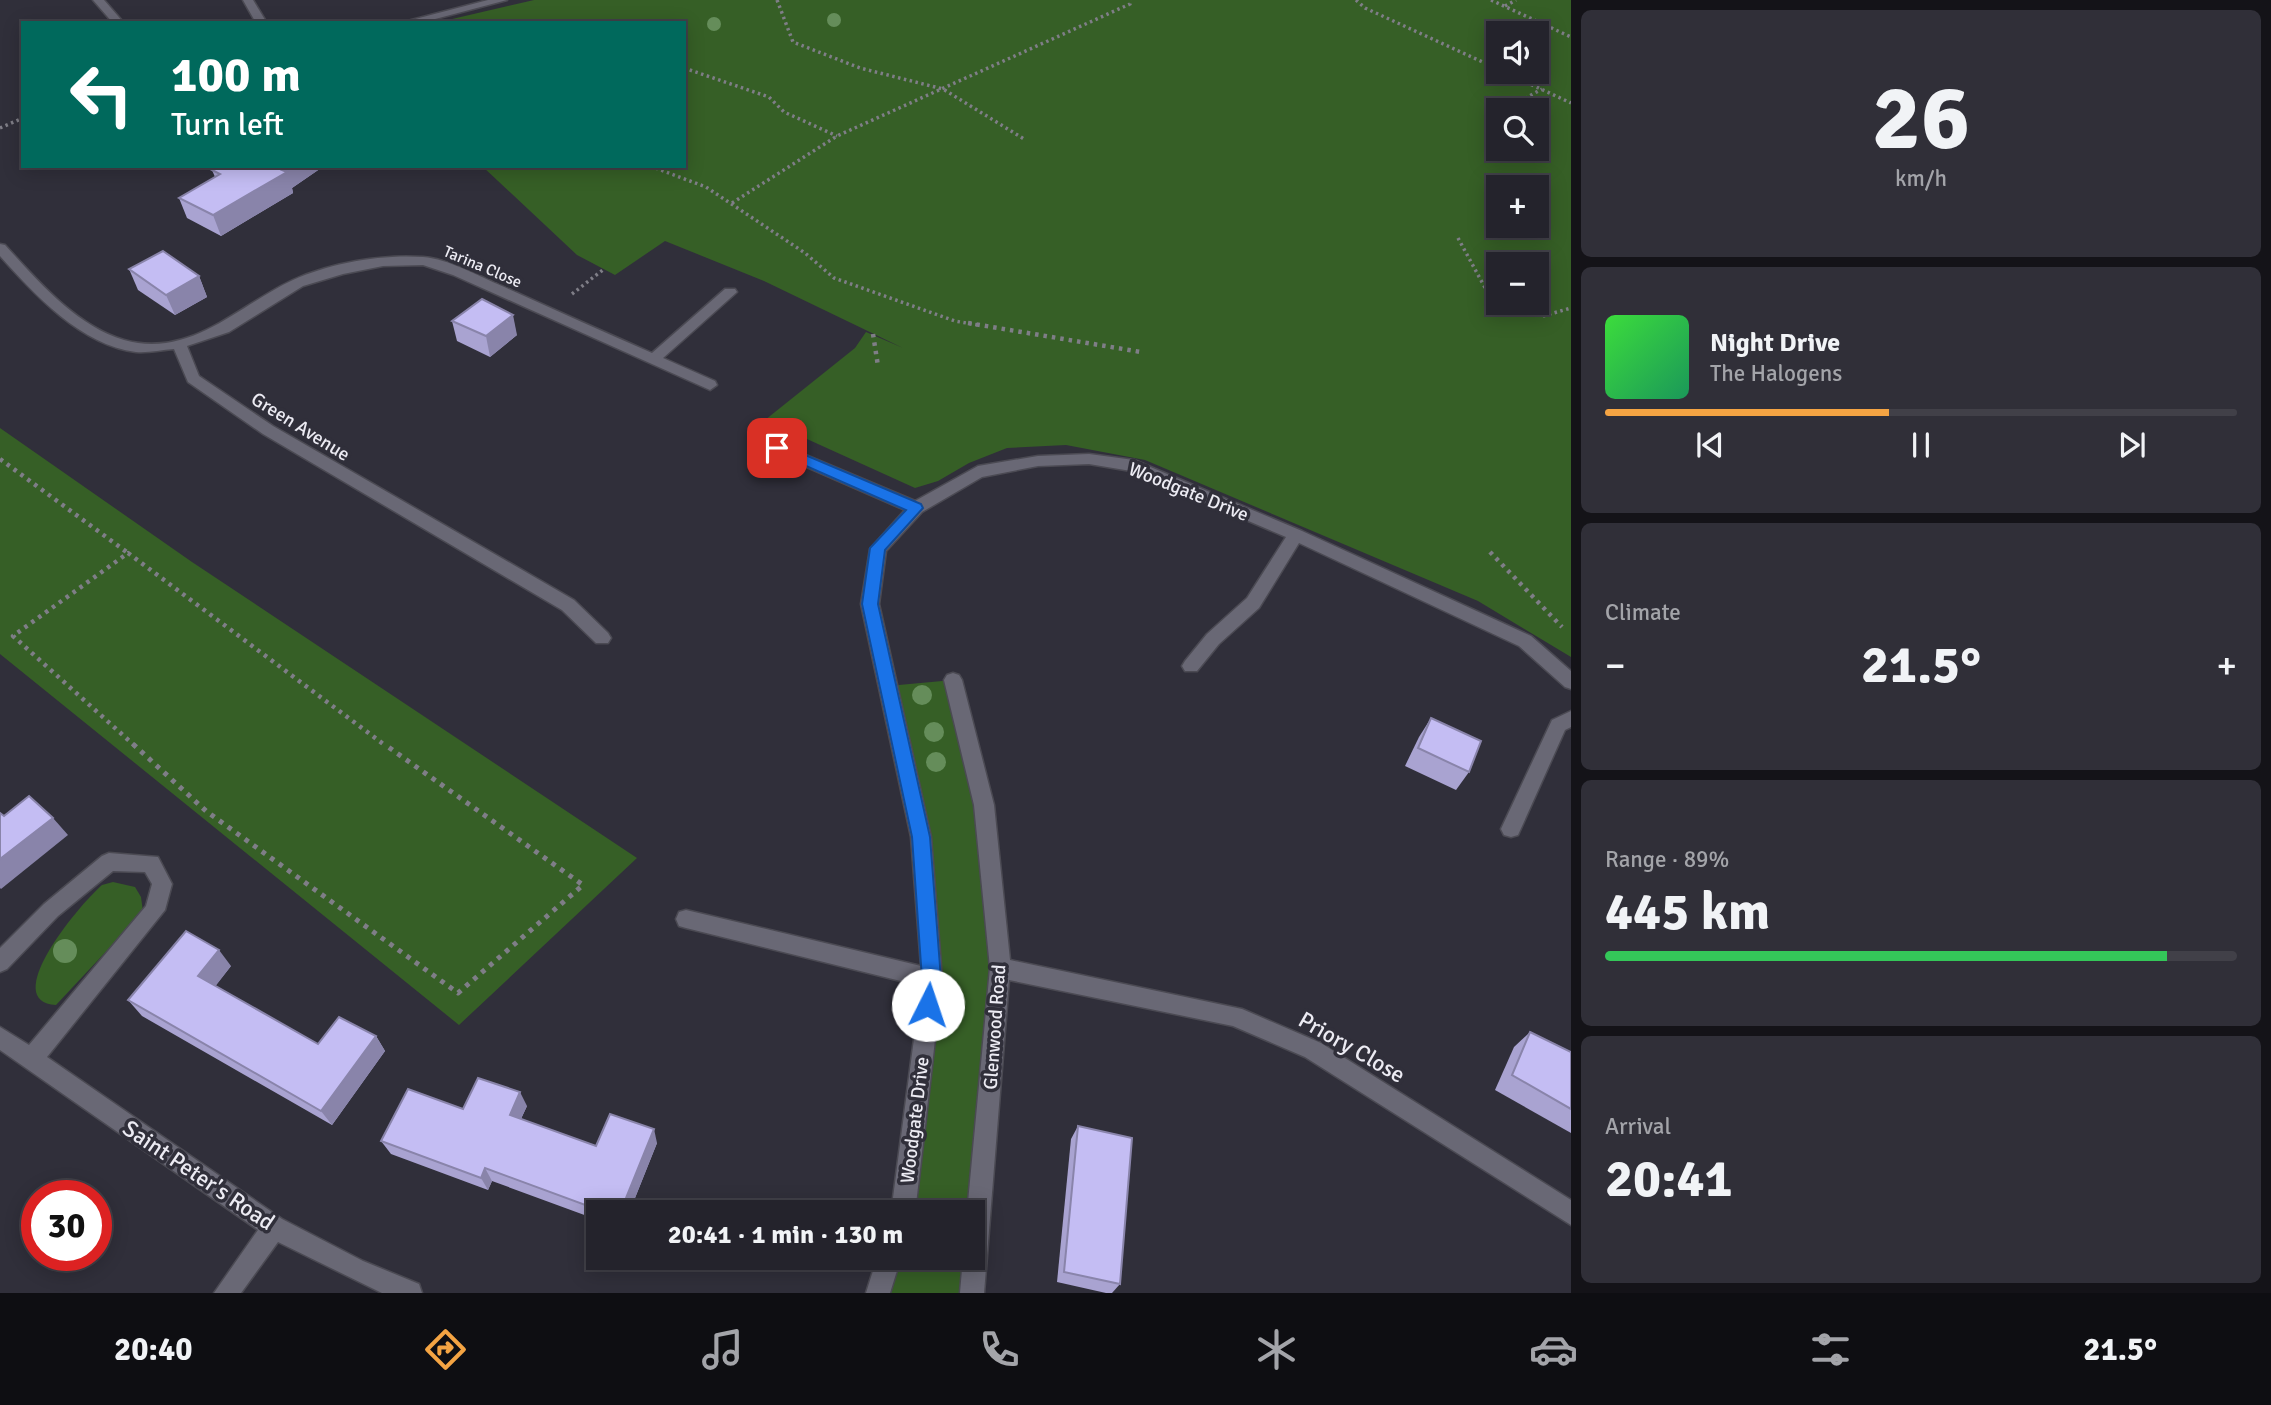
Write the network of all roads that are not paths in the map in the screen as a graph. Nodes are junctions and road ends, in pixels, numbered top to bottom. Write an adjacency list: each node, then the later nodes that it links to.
1 (98, 0): 4 (street)
2 (248, 0): 5 (street)
3 (502, 0): 6 (street)
4 (117, 21)
5 (261, 21)
6 (413, 21)
7 (0, 248): 9 (street)
8 (730, 292): 10 (street)
9 (179, 344): 10 (street, Tarina Close); 15 (street, Green Avenue)
10 (655, 358): 11 (street, Tarina Close)
11 (710, 385)
12 (777, 448): 13 (street)
13 (916, 508): 14 (street, Woodgate Drive); 24 (street, Woodgate Drive)
14 (1296, 535): 16 (street); 18 (street, Woodgate Drive)
15 (601, 638)
16 (1191, 666)
17 (953, 680): 23 (street, Glenwood Road)
18 (1571, 682)
19 (1571, 719): 20 (street)
20 (1511, 828)
21 (685, 919): 24 (street)
22 (0, 962): 26 (street)
23 (1000, 968): 28 (street, Priory Close); 34 (street, Glenwood Road)
24 (932, 979): 27 (street, Woodgate Drive)
25 (0, 1037): 26 (street, Saint Peter's Road)
26 (31, 1059): 29 (street, Saint Peter's Road)
27 (905, 1200)
28 (1571, 1213)
29 (274, 1227): 31 (street); 32 (street, Saint Peter's Road)
30 (885, 1270): 33 (street)
31 (226, 1293)
32 (410, 1293)
33 (878, 1293)
34 (972, 1293)

